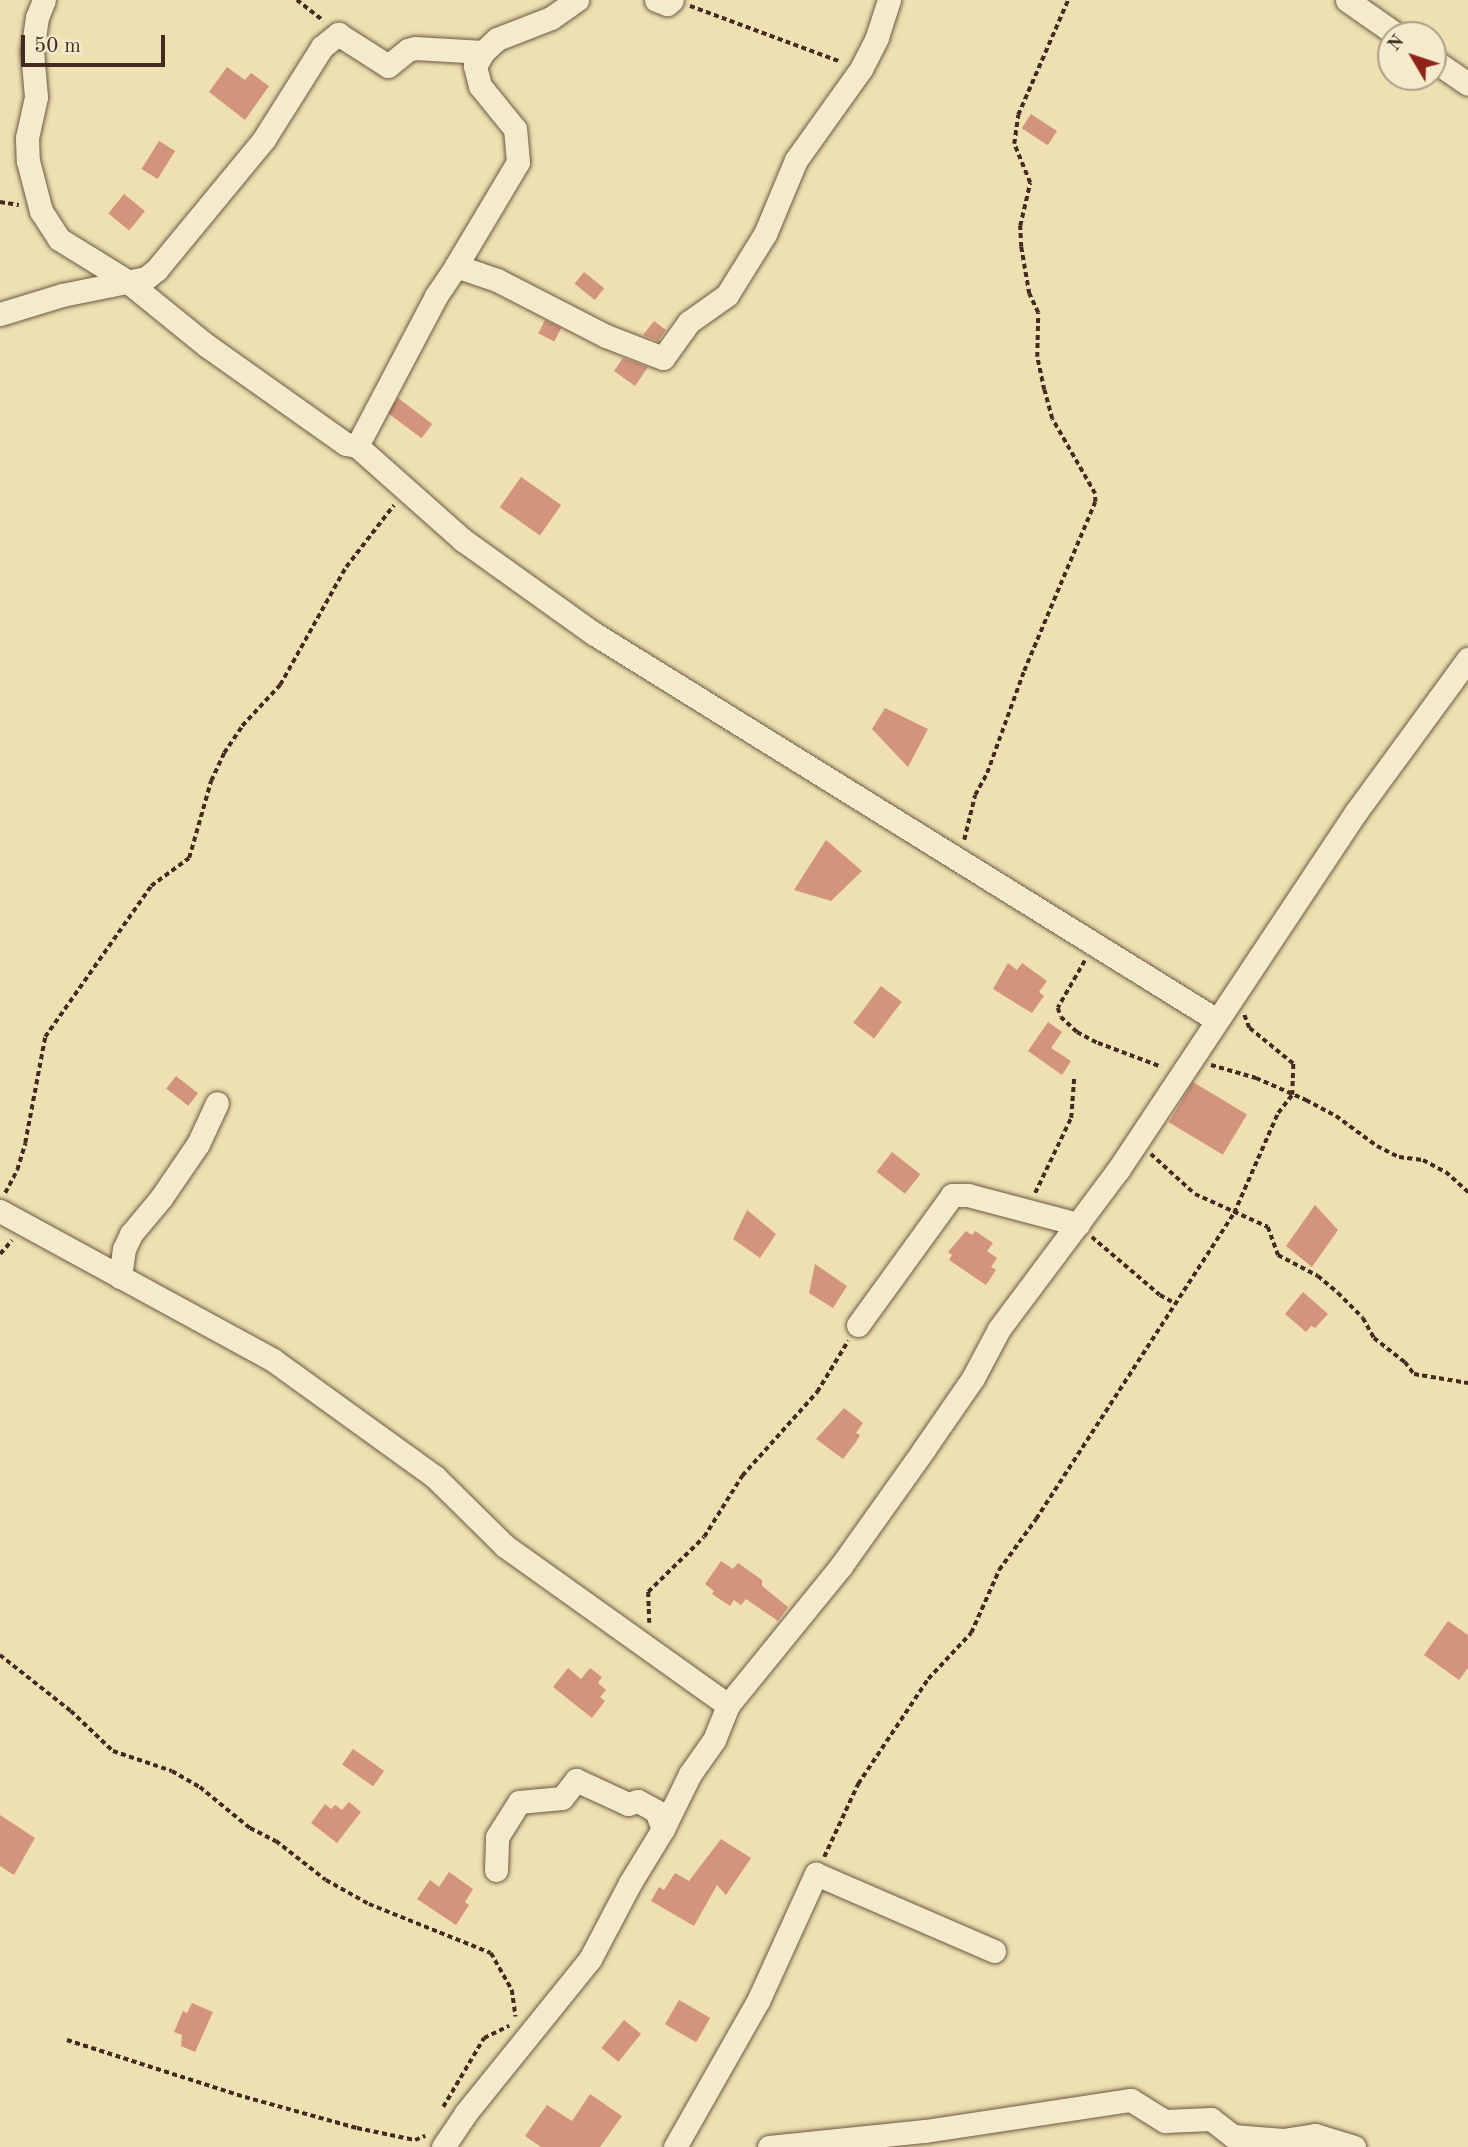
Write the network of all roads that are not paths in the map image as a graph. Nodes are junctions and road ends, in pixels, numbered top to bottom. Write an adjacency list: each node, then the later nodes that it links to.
1 (44, 0): 10 (street)
2 (577, 0): 6 (street)
3 (889, 0): 9 (street)
4 (1347, 0): 5 (street)
5 (1377, 21)
6 (482, 52): 9 (street); 10 (street)
7 (1447, 70): 8 (street)
8 (1468, 84)
9 (456, 266): 12 (street)
10 (127, 281): 11 (street); 12 (street)
11 (0, 313)
12 (357, 446): 14 (street)
13 (1468, 659): 14 (street)
14 (1215, 1019): 17 (street)
15 (217, 1103): 18 (street)
16 (0, 1211): 18 (street)
17 (1077, 1224): 19 (street); 20 (street)
18 (120, 1276): 20 (street)
19 (858, 1325)
20 (728, 1705): 21 (street)
21 (663, 1829): 22 (street); 24 (street)
22 (496, 1870)
23 (994, 1951): 25 (street)
24 (436, 2141)
25 (675, 2147)
26 (769, 2147): 27 (street)
27 (1354, 2147)

